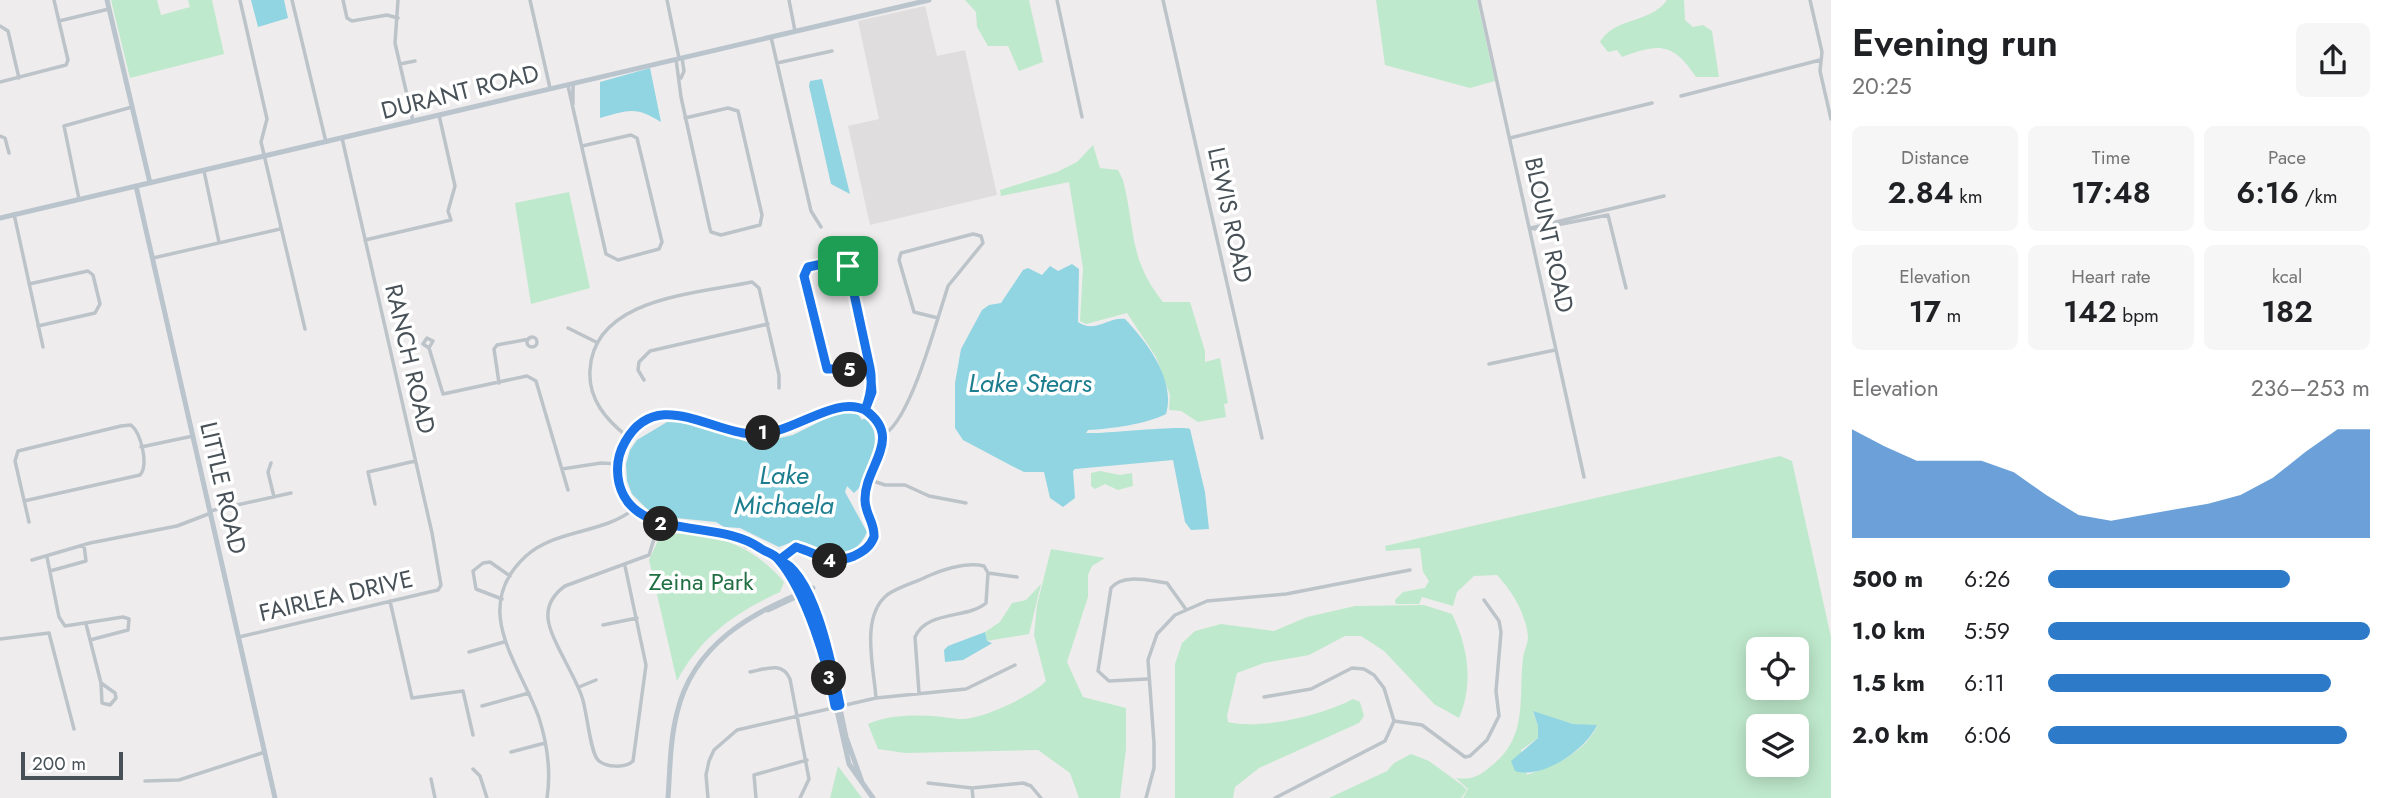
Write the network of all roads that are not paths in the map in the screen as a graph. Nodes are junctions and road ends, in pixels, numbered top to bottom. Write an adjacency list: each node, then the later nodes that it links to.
1 (54, 0): 17 (street)
2 (107, 0): 15 (street)
3 (240, 0): 45 (street)
4 (292, 0): 42 (street)
5 (343, 0): 16 (street)
6 (398, 0): 16 (street)
7 (530, 0): 30 (street)
8 (667, 0): 22 (street)
9 (789, 0): 19 (street)
10 (929, 0): 19 (street, DURANT ROAD)
11 (1057, 0): 35 (street)
12 (1163, 0): 80 (street, LEWIS ROAD)
13 (1479, 0): 41 (street, BLOUNT ROAD)
14 (1810, 0): 23 (street)
15 (109, 9): 17 (street); 33 (street)
16 (398, 18): 26 (street)
17 (59, 21): 27 (street)
18 (0, 26): 27 (street)
19 (795, 32): 20 (street, DURANT ROAD)
20 (771, 37): 22 (street, DURANT ROAD); 25 (street)
21 (832, 51): 25 (street)
22 (679, 58): 29 (street, DURANT ROAD); 36 (street)
23 (1820, 60): 31 (street); 37 (street)
24 (415, 61): 26 (street)
25 (777, 63): 53 (street)
26 (400, 64): 38 (street)
27 (19, 78): 28 (street)
28 (0, 82)
29 (570, 83): 30 (street, DURANT ROAD); 43 (street)
30 (550, 88): 34 (street, DURANT ROAD)
31 (1681, 96)
32 (1652, 103): 41 (street)
33 (132, 107): 47 (street); 50 (street)
34 (439, 115): 38 (street, DURANT ROAD); 56 (street)
35 (1082, 117)
36 (685, 118): 36 (street)
37 (1831, 119)
38 (413, 121): 40 (street, DURANT ROAD)
39 (0, 136): 44 (street)
40 (342, 138): 42 (street, DURANT ROAD); 56 (street, RANCH ROAD)
41 (1510, 138): 54 (street, BLOUNT ROAD)
42 (326, 142): 45 (street, DURANT ROAD)
43 (582, 146): 43 (street)
44 (9, 153)
45 (264, 156): 46 (street, DURANT ROAD); 55 (street)
46 (204, 171): 47 (street, DURANT ROAD); 57 (street)
47 (150, 183): 48 (street, DURANT ROAD)
48 (136, 186): 50 (street, DURANT ROAD); 58 (street, LITTLE ROAD)
49 (1664, 196): 54 (street)
50 (79, 199): 51 (street, DURANT ROAD)
51 (14, 214): 52 (street, DURANT ROAD); 59 (street)
52 (0, 218)
53 (821, 228)
54 (1529, 228): 60 (street); 70 (street, BLOUNT ROAD)
55 (280, 229): 57 (street); 65 (street)
56 (365, 240): 82 (street, RANCH ROAD)
57 (219, 242): 58 (street)
58 (153, 258): 78 (street, LITTLE ROAD)
59 (29, 284): 63 (street); 63 (street)
60 (1626, 288)
61 (938, 318): 61 (street); 77 (street)
62 (768, 324): 67 (street); 73 (street); 75 (street)
63 (38, 326): 68 (street)
64 (568, 328): 67 (street)
65 (305, 329)
66 (529, 339): 74 (street)
67 (596, 342): 79 (street)
68 (43, 347)
69 (429, 348): 74 (street)
70 (1555, 350): 71 (street); 86 (street, BLOUNT ROAD)
71 (1489, 364)
72 (870, 368): 72 (street); 76 (street)
73 (644, 380)
74 (499, 383): 85 (street)
75 (779, 388)
76 (865, 410): 77 (street); 79 (street)
77 (882, 435): 87 (street)
78 (193, 436): 81 (street); 95 (street, LITTLE ROAD)
79 (628, 438): 84 (street)
80 (1262, 438)
81 (141, 447): 91 (street); 91 (street)
82 (415, 461): 93 (street); 108 (street, RANCH ROAD)
83 (271, 463): 90 (street)
84 (618, 464): 85 (street); 94 (street)
85 (562, 469): 88 (street)
86 (1584, 477)
87 (870, 480): 92 (street); 101 (street)
88 (568, 490)
89 (291, 493): 90 (street)
90 (274, 497): 95 (street)
91 (24, 501): 96 (street)
92 (965, 503)
93 (374, 504)
94 (634, 509): 97 (street); 106 (street)
95 (210, 512): 98 (street); 119 (street, LITTLE ROAD)
96 (29, 522)
97 (659, 523): 101 (street); 102 (street)
98 (84, 545): 99 (street); 104 (street)
99 (47, 557): 100 (street); 104 (street)
100 (32, 560)
101 (779, 560): 110 (street); 111 (street)
102 (625, 566): 116 (street); 129 (street)
103 (1410, 570): 115 (street)
104 (50, 572): 117 (street)
105 (988, 573): 107 (street); 131 (street); 133 (street)
106 (510, 576): 112 (street); 112 (street)
107 (1017, 577)
108 (440, 587): 114 (street, FAIRLEA DRIVE)
109 (813, 588): 110 (street)
110 (806, 591): 111 (street); 135 (street)
111 (798, 594): 135 (street); 153 (street)
112 (502, 599): 122 (street)
113 (1484, 600): 137 (street)
114 (390, 601): 119 (street, FAIRLEA DRIVE); 139 (street)
115 (1185, 608): 127 (street); 127 (street)
116 (637, 618): 118 (street); 129 (street)
117 (86, 624): 121 (street); 121 (street)
118 (603, 625)
119 (239, 637): 141 (street, LITTLE ROAD)
120 (0, 639): 138 (street)
121 (90, 640): 128 (street)
122 (504, 642): 123 (street); 130 (street)
123 (469, 652)
124 (1015, 665): 131 (street)
125 (750, 672): 136 (street)
126 (596, 680): 129 (street)
127 (1147, 680): 160 (street)
128 (100, 682): 128 (street)
129 (579, 687)
130 (529, 693): 134 (street); 140 (street)
131 (919, 693): 133 (street)
132 (1264, 697): 137 (street)
133 (876, 698): 135 (street)
134 (482, 706)
135 (838, 706): 136 (street); 157 (street)
136 (798, 715): 143 (street); 154 (street)
137 (1394, 721): 161 (street)
138 (74, 729)
139 (473, 735)
140 (545, 743): 142 (street); 152 (street)
141 (265, 752): 146 (street); 149 (street, LITTLE ROAD)
142 (511, 752)
143 (807, 760): 155 (street); 156 (street)
144 (473, 769): 151 (street)
145 (431, 779): 150 (street)
146 (145, 781)
147 (928, 783): 148 (street)
148 (972, 788): 158 (street); 159 (street)
149 (275, 798)
150 (435, 798)
151 (487, 798)
152 (547, 798)
153 (668, 798)
154 (708, 798)
155 (756, 798)
156 (800, 798)
157 (873, 798)
158 (973, 798)
159 (1041, 798)
160 (1146, 798)
161 (1275, 798)

